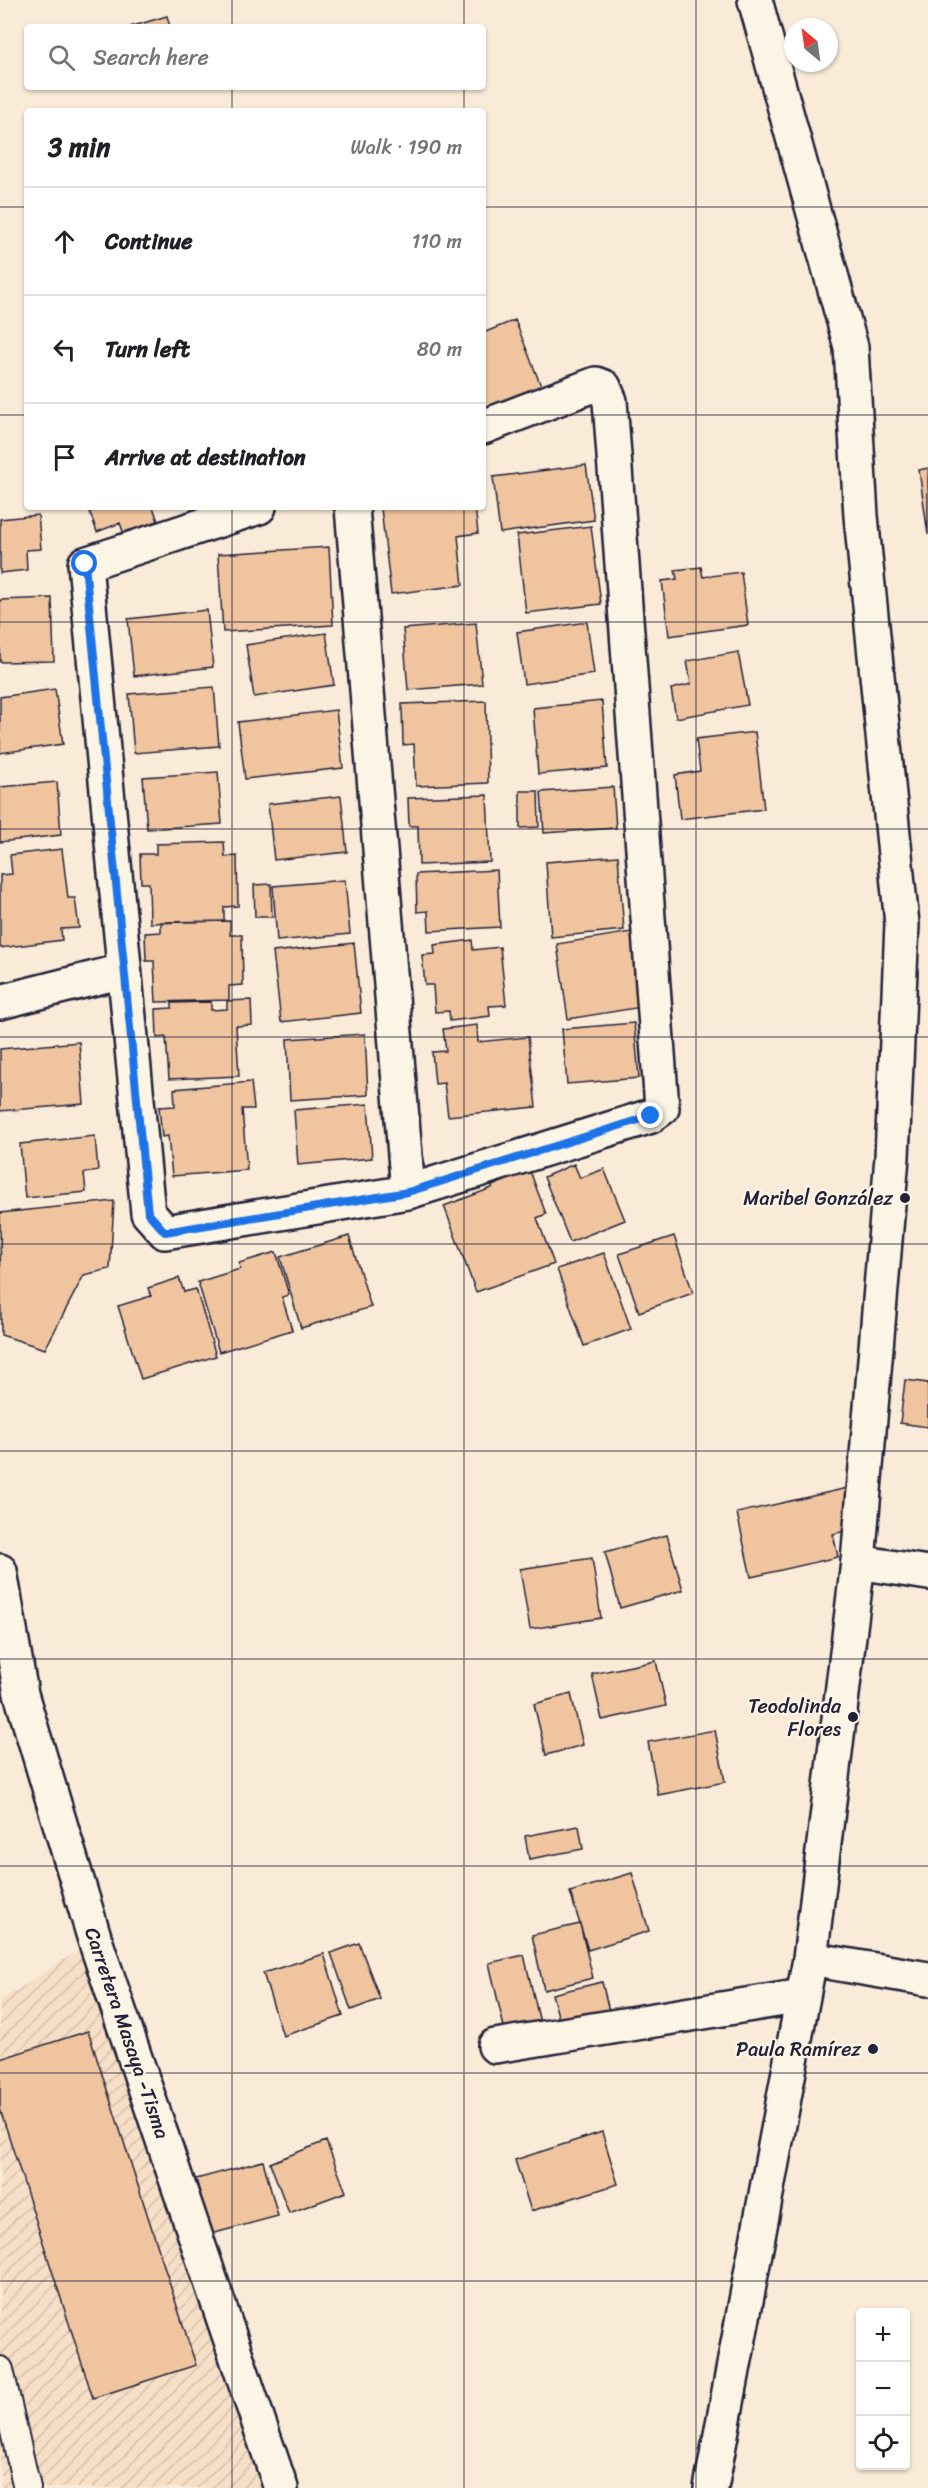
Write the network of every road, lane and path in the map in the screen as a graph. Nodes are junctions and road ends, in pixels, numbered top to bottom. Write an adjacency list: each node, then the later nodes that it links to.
1 (755, 0): 8 (street)
2 (486, 426): 7 (street)
3 (250, 510): 5 (street)
4 (352, 510): 7 (street)
5 (123, 971): 6 (street); 7 (street)
6 (0, 1002)
7 (408, 1192)
8 (858, 1562): 10 (street); 11 (street)
9 (0, 1571): 17 (street, Carretera Masaya -Tisma)
10 (928, 1573)
11 (810, 1959): 12 (street); 13 (street)
12 (928, 1979)
13 (802, 1995): 14 (street); 18 (street)
14 (495, 2046)
15 (0, 2370): 16 (lane)
16 (27, 2488)
17 (281, 2488)
18 (711, 2488)

